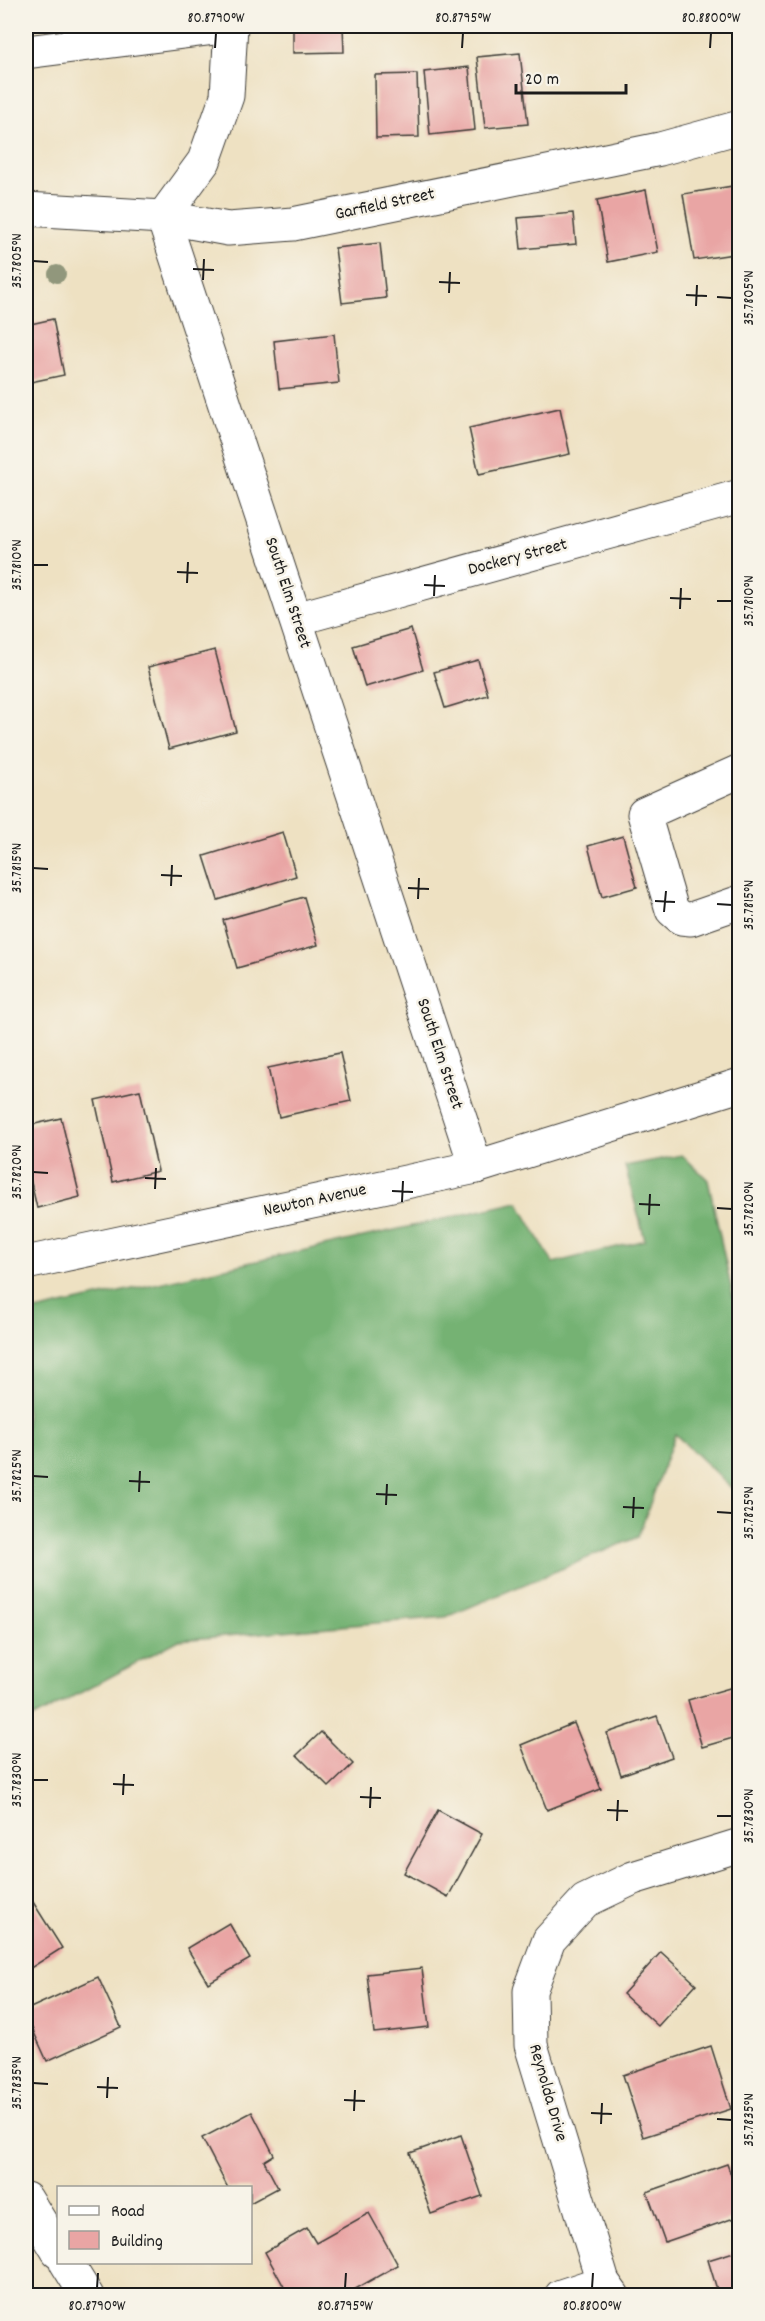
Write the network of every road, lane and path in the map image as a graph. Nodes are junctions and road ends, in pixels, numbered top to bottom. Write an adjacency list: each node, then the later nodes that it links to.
1 (231, 26): 2 (street); 5 (street)
2 (26, 52)
3 (740, 127): 5 (street, Garfield Street)
4 (26, 209): 5 (street, Garfield Street)
5 (163, 217): 7 (street, South Elm Street)
6 (740, 496): 7 (street, Dockery Street)
7 (296, 619): 11 (street, South Elm Street)
8 (740, 771): 9 (street)
9 (740, 902)
10 (740, 1085): 11 (street, Newton Avenue)
11 (476, 1167): 12 (street, Newton Avenue)
12 (26, 1263)
13 (740, 1845): 17 (street, Reynolda Drive)
14 (26, 2199): 15 (street)
15 (57, 2249)
16 (67, 2264): 18 (street)
17 (608, 2289): 19 (street)
18 (87, 2295)
19 (561, 2295)

